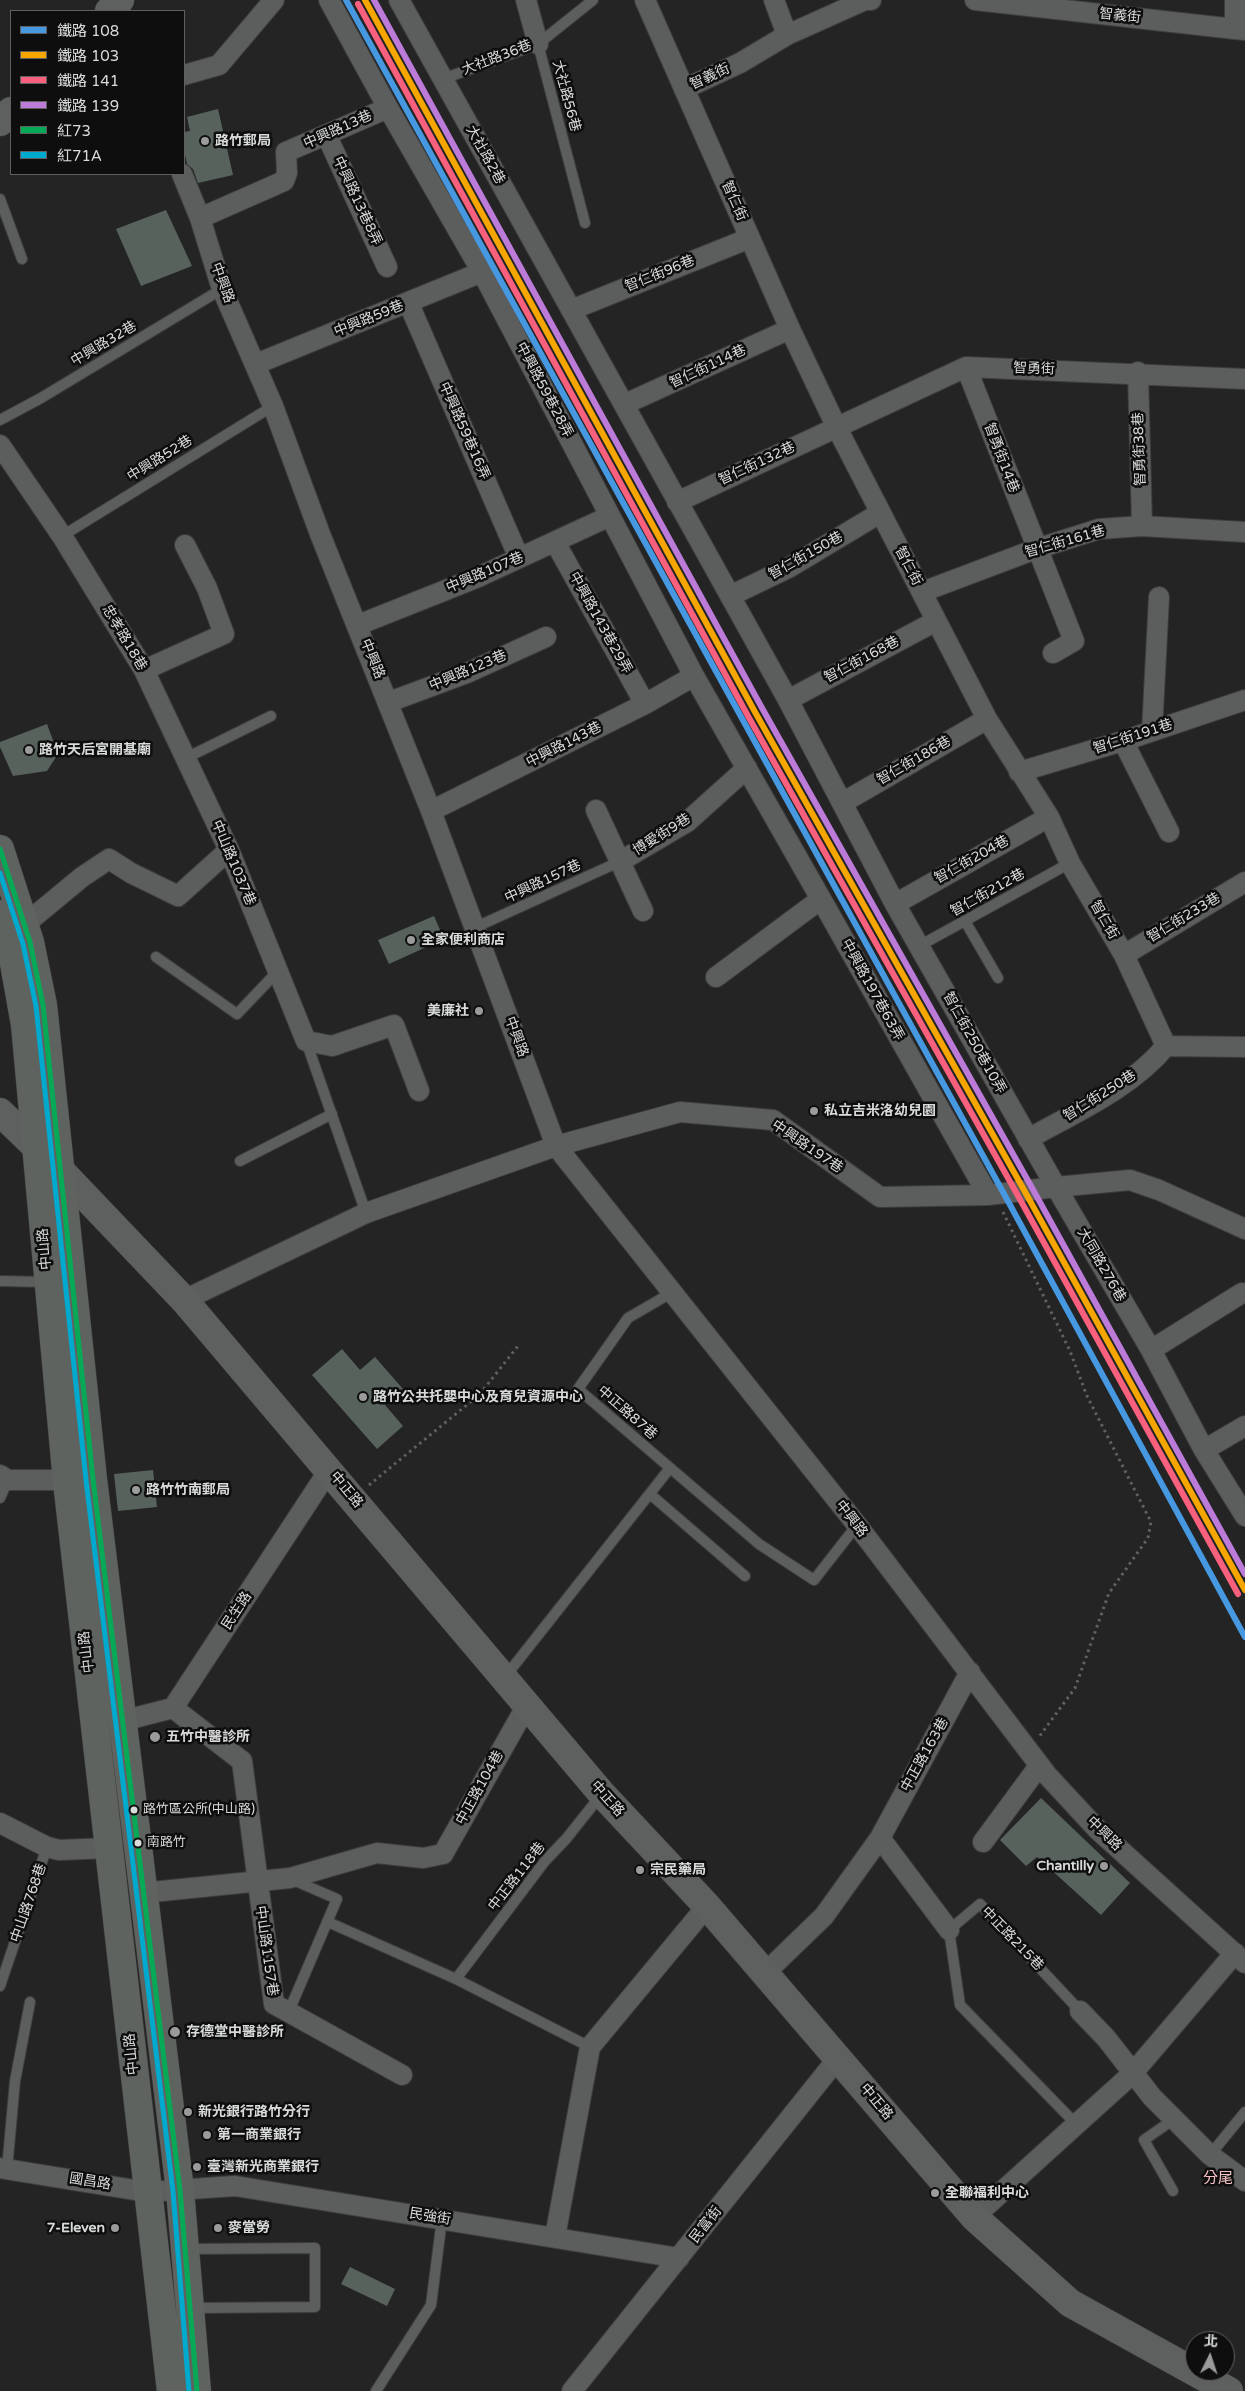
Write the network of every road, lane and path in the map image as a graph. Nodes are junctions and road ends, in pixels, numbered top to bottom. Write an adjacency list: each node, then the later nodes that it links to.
1 (120, 0): 13 (street)
2 (274, 0): 17 (street)
3 (329, 0): 20 (street, 中興路13巷)
4 (399, 0): 18 (street, 大社路2巷)
5 (526, 0): 16 (street, 大社路36巷)
6 (593, 0): 16 (lane)
7 (645, 0): 19 (street, 智仁街)
8 (774, 0): 15 (street)
9 (865, 0): 10 (street, 智義街); 15 (street, 智義街)
10 (871, 0)
11 (975, 0): 14 (street, 智義街)
12 (1235, 0): 14 (street)
13 (110, 10)
14 (1240, 30)
15 (787, 35): 19 (street, 智義街)
16 (538, 44): 18 (lane, 大社路36巷); 27 (lane, 大社路56巷)
17 (185, 75)
18 (443, 79): 34 (street, 大社路2巷)
19 (684, 88): 28 (street, 智仁街)
20 (388, 108): 23 (street, 中興路13巷); 31 (street, 中興路59巷28弄)
21 (10, 112): 22 (street)
22 (0, 122)
23 (327, 136): 26 (street, 中興路13巷); 30 (street, 中興路13巷8弄)
24 (182, 175): 26 (street, 中興路)
25 (0, 199): 29 (lane)
26 (200, 218): 32 (street, 中興路)
27 (586, 223)
28 (750, 238): 34 (street, 智仁街96巷); 35 (street, 智仁街)
29 (22, 259)
30 (388, 267)
31 (482, 272): 33 (street, 中興路59巷); 47 (street, 中興路59巷28弄)
32 (222, 289): 36 (street, 中興路); 42 (lane, 中興路32巷)
33 (409, 304): 36 (street, 中興路59巷); 54 (street, 中興路59巷16弄)
34 (571, 310): 40 (street, 大社路2巷)
35 (790, 329): 40 (street, 智仁街114巷); 43 (street, 智仁街)
36 (256, 364): 41 (street, 中興路)
37 (966, 367): 38 (street, 智勇街); 43 (street, 智勇街); 53 (street, 智勇街14巷)
38 (1138, 372): 39 (street, 智勇街); 48 (street, 智勇街38巷)
39 (1245, 379)
40 (625, 404): 45 (street, 大社路2巷)
41 (273, 406): 50 (lane, 中興路52巷); 59 (street, 中興路)
42 (0, 420)
43 (836, 426): 45 (street, 智仁街132巷); 46 (street, 智仁街)
44 (0, 445): 50 (street, 忠孝路18巷)
45 (677, 502): 56 (street, 大社路2巷)
46 (880, 513): 55 (street, 智仁街); 56 (street, 智仁街150巷)
47 (610, 516): 51 (street, 中興路107巷); 63 (street, 中興路59巷28弄)
48 (1142, 526): 49 (street, 智仁街161巷); 53 (street, 智仁街161巷)
49 (1245, 532)
50 (62, 536): 62 (street, 忠孝路18巷)
51 (555, 542): 54 (street, 中興路107巷); 67 (street, 中興路143巷29弄)
52 (185, 545): 62 (street)
53 (1036, 549): 55 (street, 智仁街161巷); 61 (street, 智勇街14巷)
54 (519, 558): 59 (street, 中興路107巷)
55 (922, 592): 58 (street, 智仁街)
56 (730, 596): 64 (street, 智仁街250巷10弄)
57 (1159, 597): 70 (street)
58 (936, 621): 64 (street, 智仁街168巷); 69 (street, 智仁街)
59 (358, 625): 66 (street, 中興路)
60 (546, 637): 66 (street, 中興路123巷)
61 (1054, 653)
62 (144, 670): 72 (street, 忠孝路18巷)
63 (694, 676): 67 (street, 中興路143巷); 73 (street)
64 (788, 700): 75 (street, 智仁街250巷10弄)
65 (1245, 700): 70 (street, 智仁街191巷)
66 (389, 702): 77 (street, 中興路)
67 (645, 704): 77 (street, 中興路143巷)
68 (271, 716): 72 (lane)
69 (987, 719): 74 (street, 智仁街); 75 (street, 智仁街186巷)
70 (1152, 731): 71 (street, 智仁街191巷)
71 (1123, 741): 74 (street, 智仁街191巷); 79 (street)
72 (186, 758): 81 (street, 中山路1037巷)
73 (747, 768): 82 (street, 博愛街9巷); 85 (street)
74 (1019, 772): 78 (street, 智仁街)
75 (842, 803): 86 (street, 智仁街250巷10弄)
76 (596, 810): 82 (street)
77 (431, 811): 91 (street, 中興路)
78 (1049, 817): 83 (street, 智仁街); 86 (street, 智仁街204巷)
79 (1170, 832)
80 (0, 849): 90 (main road, 中山路)
81 (229, 850): 90 (street); 95 (street, 中山路1037巷)
82 (621, 861): 87 (street); 91 (lane, 中興路157巷)
83 (1070, 863): 89 (lane, 智仁街212巷); 93 (street, 智仁街)
84 (1245, 882): 93 (street, 智仁街233巷)
85 (821, 899): 96 (street); 110 (street, 中興路197巷63弄)
86 (895, 904): 92 (street, 智仁街250巷10弄)
87 (644, 911)
88 (0, 914): 106 (main road, 中山路)
89 (965, 921): 92 (lane, 智仁街212巷); 97 (lane)
90 (24, 925): 108 (main road, 中山路)
91 (476, 928): 105 (street, 中興路)
92 (920, 946): 104 (street, 智仁街250巷10弄)
93 (1124, 955): 99 (street, 智仁街)
94 (156, 957): 95 (lane)
95 (279, 970): 98 (street, 中山路1037巷)
96 (716, 977)
97 (998, 978)
98 (306, 1041): 101 (street); 103 (lane, 中山路1037巷)
99 (1166, 1046): 100 (street); 104 (street, 智仁街250巷)
100 (1245, 1047)
101 (419, 1091)
102 (0, 1112): 106 (street, 中正路)
103 (332, 1114): 107 (lane); 111 (lane, 中山路1037巷)
104 (1028, 1139): 109 (street, 智仁街250巷10弄)
105 (556, 1146): 110 (street, 中興路197巷); 111 (street); 115 (street, 中興路)
106 (36, 1148): 108 (street, 中正路); 114 (main road, 中山路)
107 (240, 1161)
108 (61, 1170): 117 (street, 中正路); 125 (main road, 中山路)
109 (1056, 1187): 110 (street, 中興路197巷); 112 (street); 119 (street, 大同路276巷)
110 (991, 1194): 137 (path)
111 (366, 1213): 117 (street)
112 (1245, 1229)
113 (0, 1280): 114 (lane)
114 (48, 1282): 125 (main road, 中山路)
115 (671, 1293): 122 (lane, 中正路87巷); 130 (street, 中興路)
116 (1242, 1293): 119 (street)
117 (184, 1300): 123 (street, 中正路)
118 (518, 1346): 128 (path)
119 (1151, 1350): 121 (street, 大同路276巷)
120 (1245, 1426): 121 (street)
121 (1204, 1450): 129 (street, 大同路276巷)
122 (670, 1468): 126 (lane); 130 (lane, 中正路87巷)
123 (329, 1470): 128 (street, 中正路); 135 (street, 民生路)
124 (4, 1478): 125 (street); 127 (lane)
125 (80, 1480): 136 (main road, 中山路); 143 (main road, 中山路)
126 (650, 1494): 131 (lane); 133 (lane)
127 (0, 1498)
128 (353, 1498): 133 (street, 中正路)
129 (1245, 1516)
130 (857, 1525): 132 (street, 中興路)
131 (745, 1576)
132 (970, 1672): 137 (street, 中興路); 140 (street, 中正路163巷)
133 (504, 1678): 134 (street, 中正路)
134 (527, 1705): 138 (street, 中正路); 144 (street, 中正路104巷)
135 (173, 1708): 136 (street); 146 (street, 中山路1157巷)
136 (122, 1720): 147 (main road, 中山路)
137 (1034, 1758): 141 (street); 151 (street, 中興路)
138 (602, 1794): 148 (street, 中正路); 153 (lane, 中正路118巷)
139 (0, 1823): 142 (street, 中山路768巷)
140 (880, 1838): 150 (street); 152 (street, 中正路163巷)
141 (982, 1842)
142 (47, 1847): 143 (street, 中山路768巷); 154 (lane, 中山路768巷)
143 (110, 1848): 170 (main road, 中山路)
144 (423, 1858): 145 (street, 中山路1157巷)
145 (290, 1878): 146 (street, 中山路1157巷); 149 (lane, 中山路1157巷)
146 (256, 1881): 147 (street, 中山路1157巷); 156 (street, 中山路1157巷)
147 (142, 1893): 168 (main road, 中山路)
148 (707, 1906): 152 (street, 中正路); 158 (street)
149 (328, 1922): 153 (lane); 156 (lane, 中山路1157巷)
150 (949, 1930): 157 (lane, 中正路215巷); 164 (lane)
151 (1240, 1958): 160 (street)
152 (764, 1974): 159 (street, 中正路)
153 (456, 1979): 158 (lane)
154 (0, 1986)
155 (30, 2002): 166 (lane)
156 (289, 2011): 161 (street, 中山路1157巷)
157 (1080, 2011): 160 (street, 中正路215巷)
158 (590, 2047): 173 (street)
159 (838, 2058): 171 (street, 中正路); 175 (street, 民富街)
160 (1132, 2074): 163 (street, 中正路215巷); 164 (street)
161 (402, 2075)
162 (1245, 2112): 165 (lane)
163 (1174, 2119): 165 (street, 中正路215巷); 169 (lane)
164 (1077, 2125): 171 (street)
165 (1210, 2155): 167 (street, 中正路215巷)
166 (4, 2168): 170 (street, 國昌路)
167 (1245, 2181)
168 (180, 2190): 170 (street, 國昌路); 172 (street, 民強街); 174 (main road, 中山路)
169 (1173, 2191)
170 (147, 2192): 177 (main road, 中山路)
171 (974, 2217): 181 (street, 中正路)
172 (442, 2219): 173 (street, 民強街); 179 (lane)
173 (555, 2237): 175 (street, 民強街)
174 (185, 2249): 176 (main road, 中山路); 176 (lane)
175 (680, 2258): 180 (street, 民富街)
176 (190, 2308): 178 (main road, 中山路)
177 (171, 2391)
178 (198, 2391)
179 (376, 2391)
180 (572, 2391)
181 (1229, 2391)

